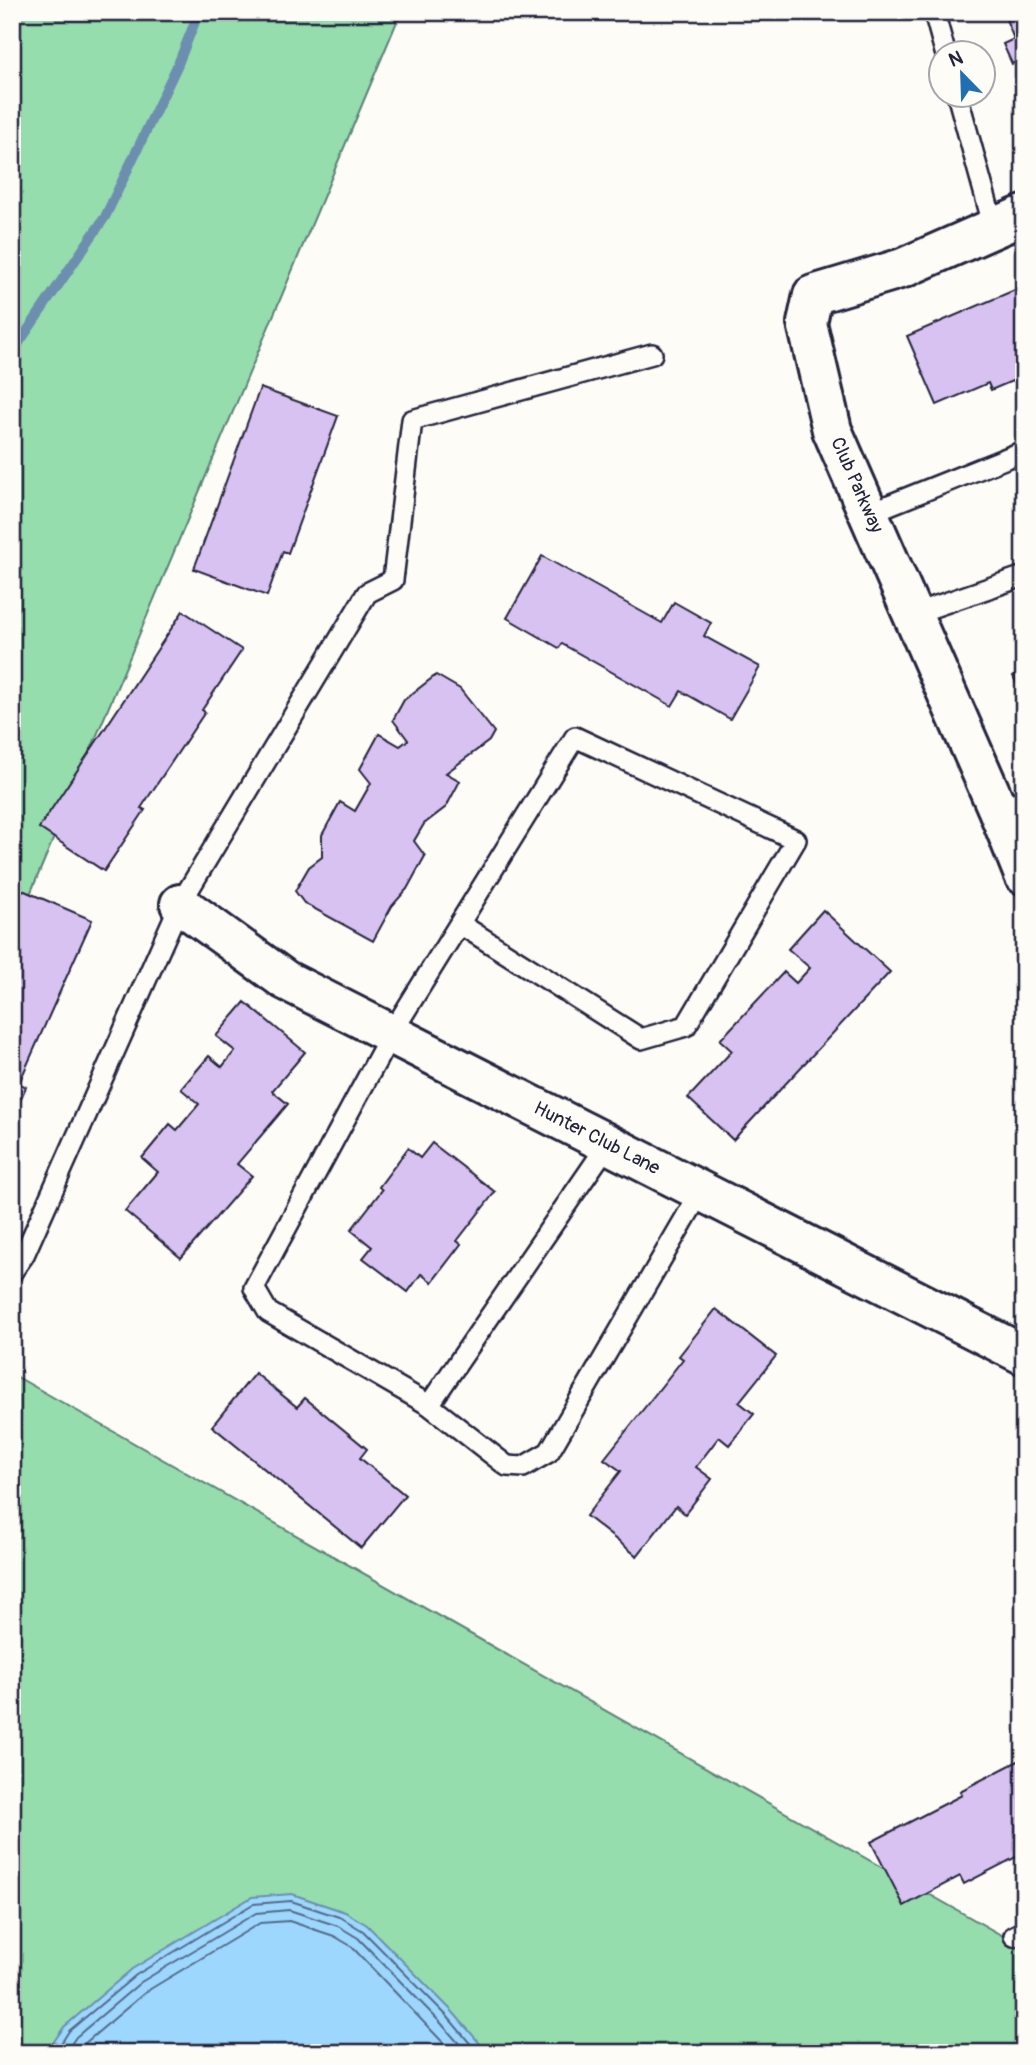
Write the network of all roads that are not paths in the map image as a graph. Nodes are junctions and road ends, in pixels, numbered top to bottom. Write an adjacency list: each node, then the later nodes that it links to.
1 (934, 12): 2 (lane)
2 (941, 38)
3 (963, 108): 4 (lane)
4 (1009, 222): 7 (street, Club Parkway)
5 (652, 354): 12 (lane)
6 (1024, 451): 7 (lane)
7 (869, 513): 9 (street, Club Parkway)
8 (1024, 576): 9 (lane)
9 (913, 614): 10 (street, Club Parkway)
10 (1011, 804): 11 (street, Club Parkway)
11 (1024, 875)
12 (180, 904): 14 (street, Hunter Club Lane); 17 (lane)
13 (460, 924): 13 (lane); 14 (lane)
14 (391, 1034): 15 (street, Hunter Club Lane); 19 (lane)
15 (608, 1144): 16 (street, Hunter Club Lane); 19 (lane)
16 (701, 1191): 18 (street, Hunter Club Lane); 19 (lane)
17 (12, 1272)
18 (1024, 1355)
19 (429, 1405)

